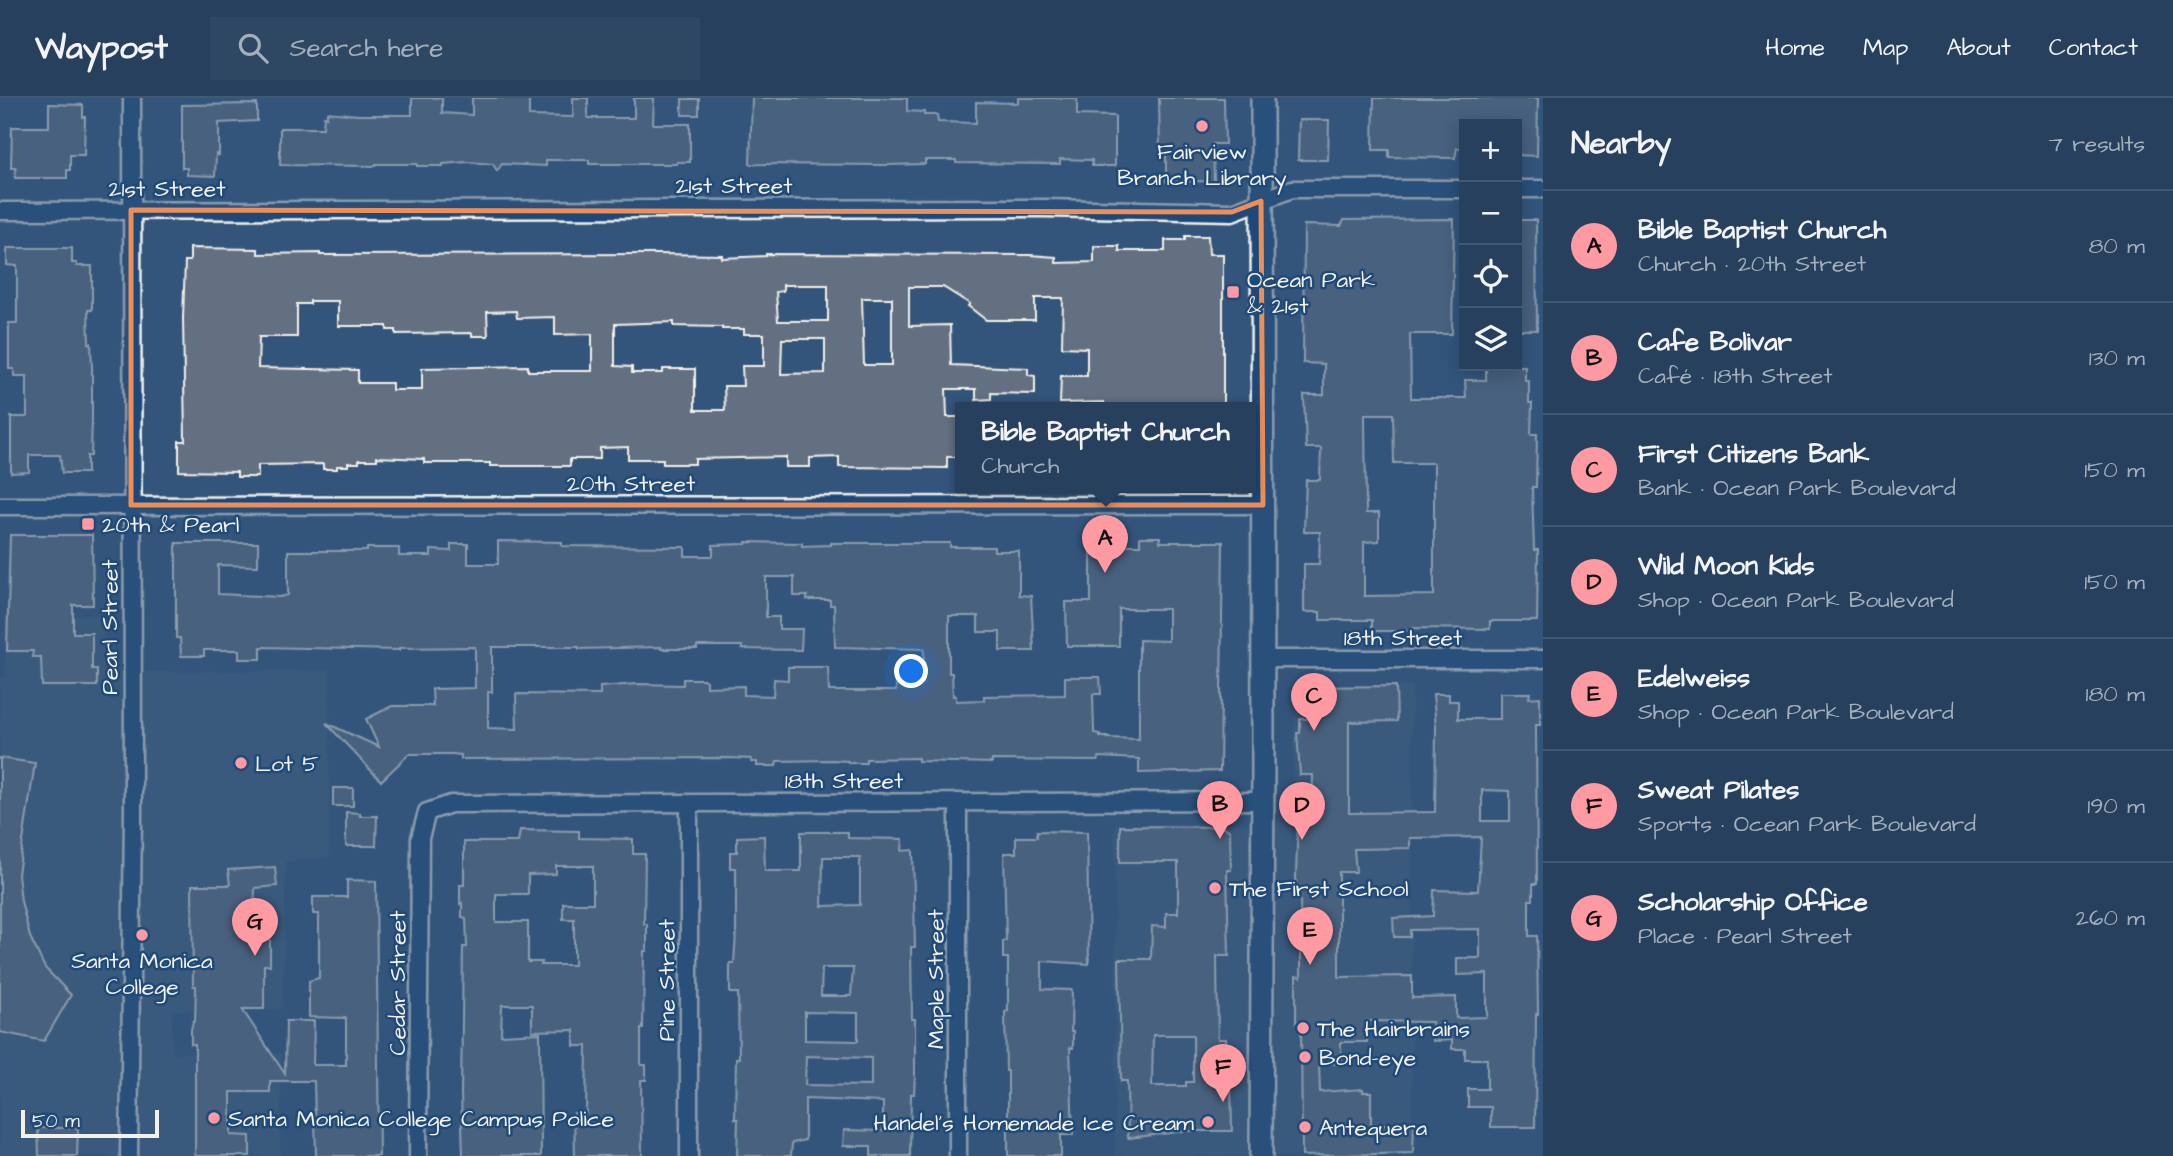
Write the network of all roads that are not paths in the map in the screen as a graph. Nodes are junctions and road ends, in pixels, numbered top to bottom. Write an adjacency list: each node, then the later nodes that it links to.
1 (132, 98): 7 (street, Pearl Street)
2 (1262, 98): 6 (street)
3 (1459, 189): 6 (street, 21st Street)
4 (1522, 189): 5 (street)
5 (1543, 189)
6 (1261, 201): 7 (street, 21st Street); 10 (street)
7 (131, 210): 8 (street, 21st Street); 9 (street, Pearl Street)
8 (0, 211)
9 (131, 505): 10 (street, 20th Street); 11 (street, 20th Street); 18 (street, Pearl Street)
10 (1263, 505): 12 (street)
11 (0, 506)
12 (1263, 659): 13 (street, 18th Street); 14 (street)
13 (1543, 659)
14 (1263, 801): 15 (street, 18th Street); 22 (street)
15 (958, 803): 16 (street, 18th Street); 21 (street, Maple Street)
16 (689, 804): 17 (street, 18th Street); 20 (street, Pine Street)
17 (427, 812): 19 (street, Cedar Street)
18 (129, 1156)
19 (418, 1156)
20 (689, 1156)
21 (958, 1156)
22 (1261, 1156)

